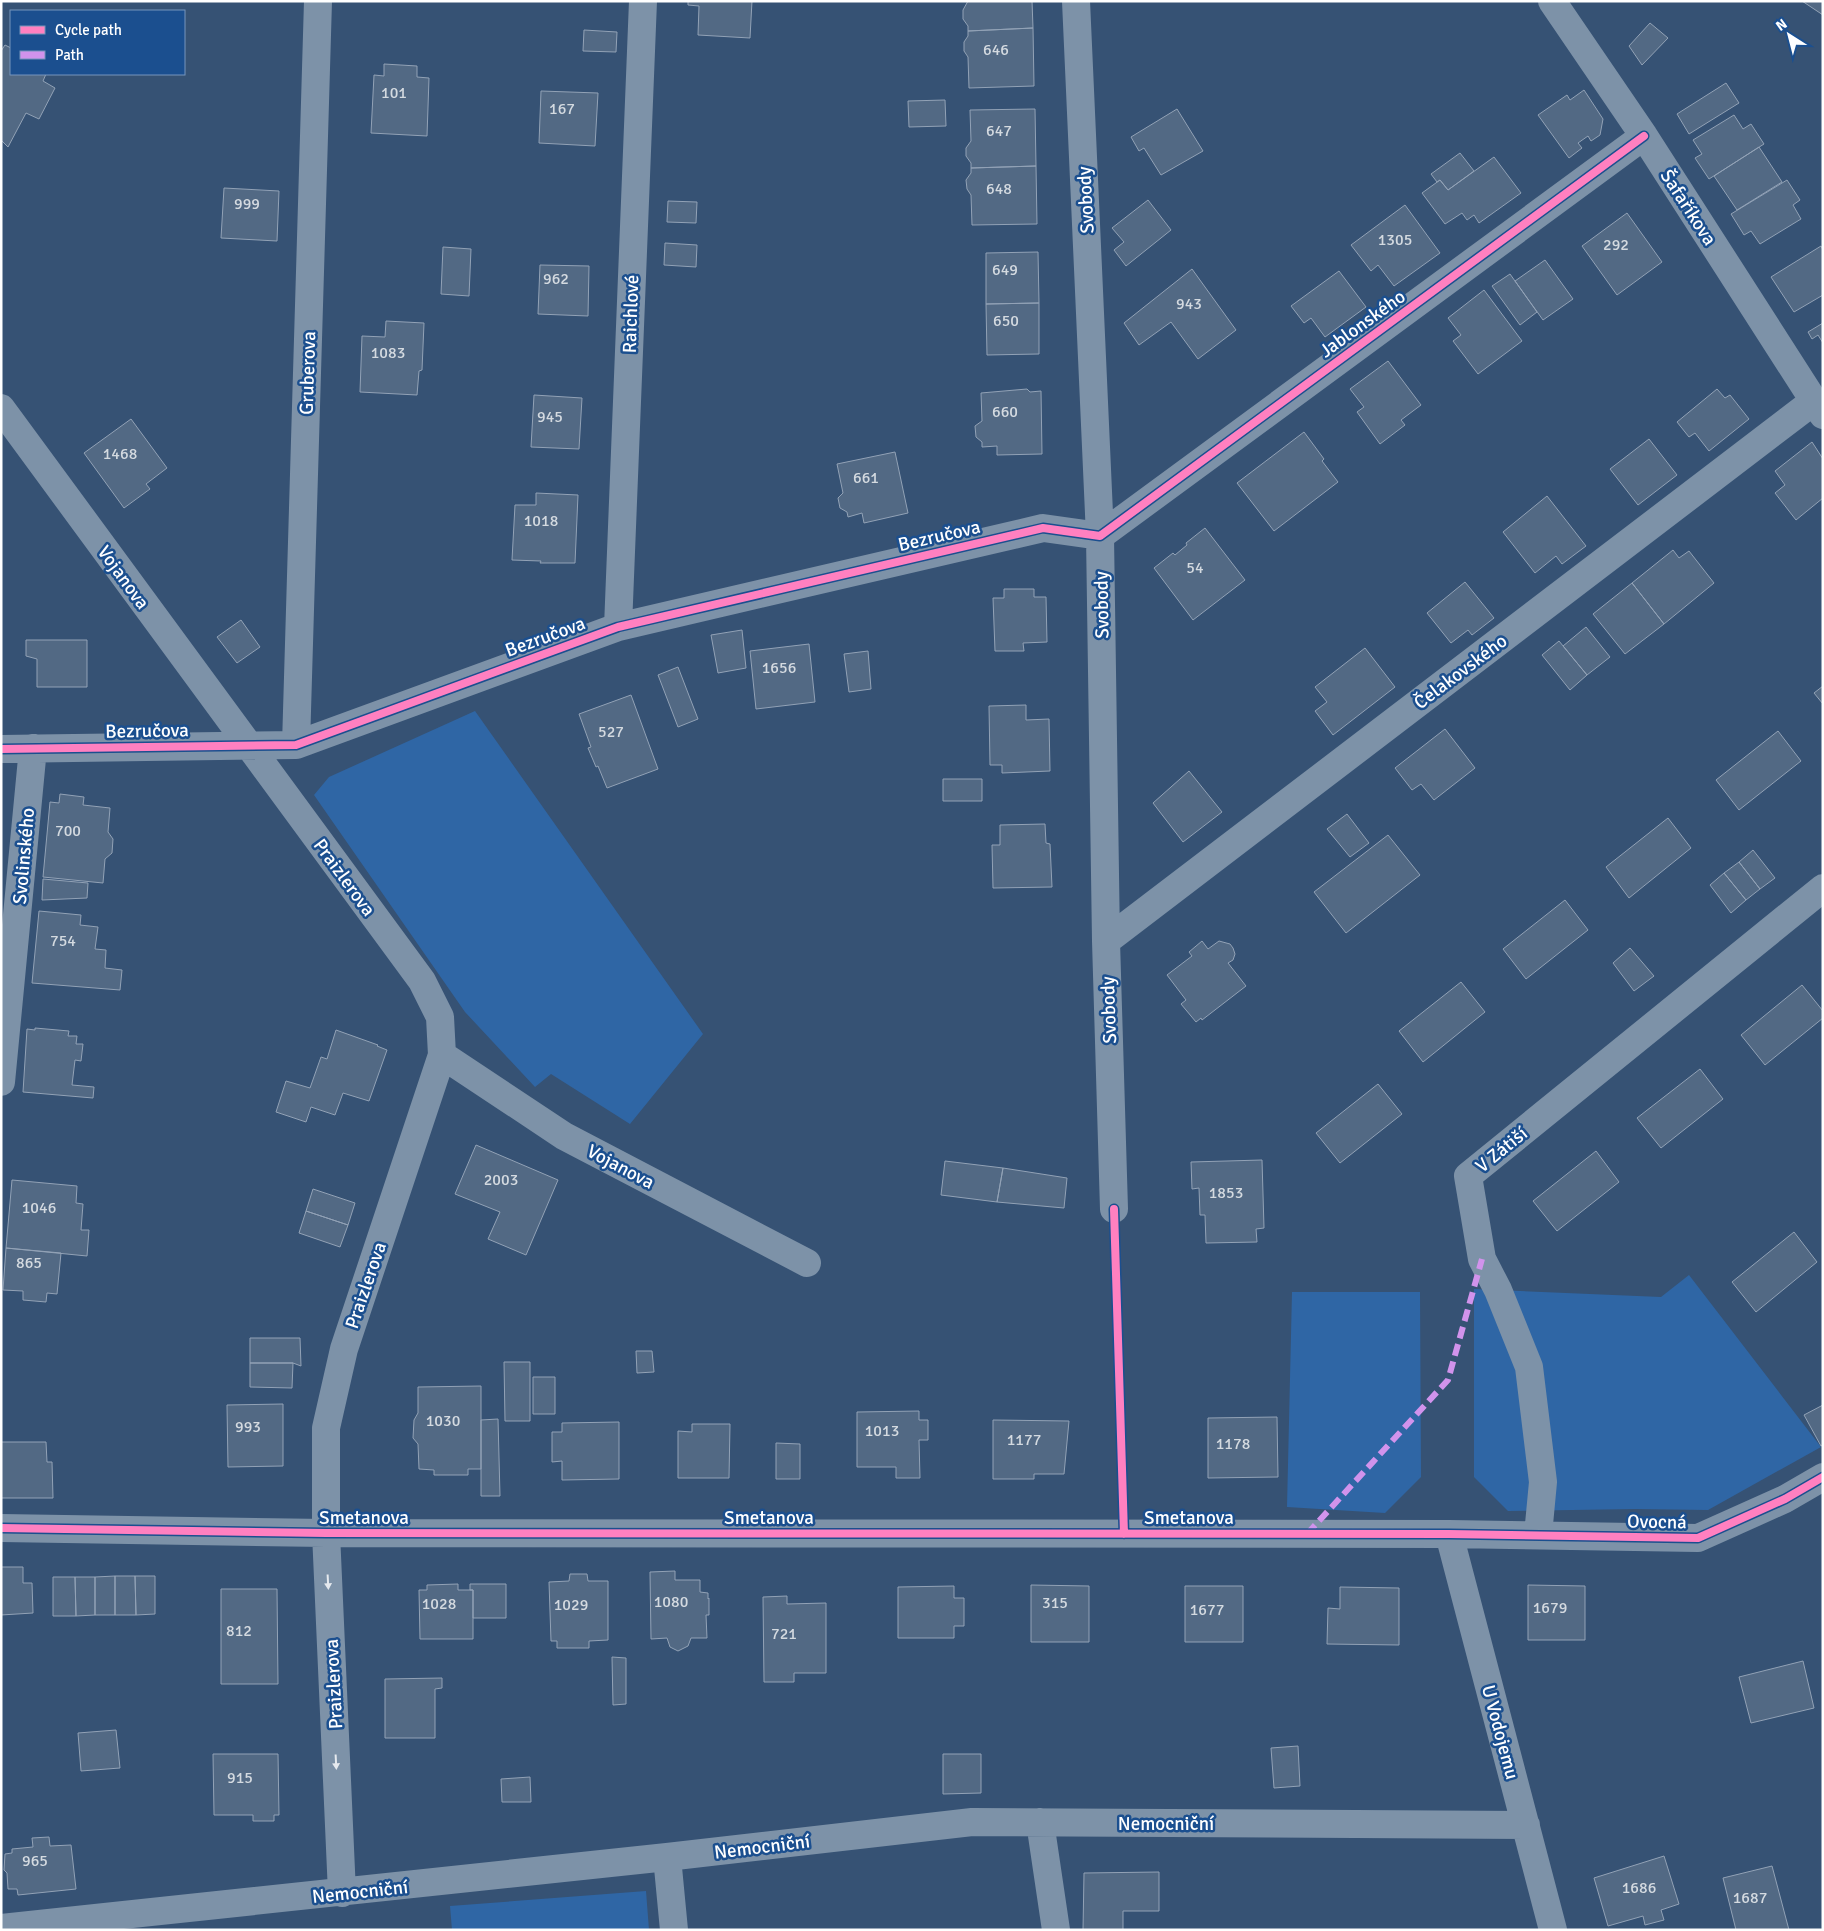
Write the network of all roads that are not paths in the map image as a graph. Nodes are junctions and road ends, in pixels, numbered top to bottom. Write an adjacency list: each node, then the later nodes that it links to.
1 (318, 1): 11 (street, Gruberova)
2 (643, 1): 9 (street, Raichlové)
3 (1076, 1): 8 (street, Svobody)
4 (1552, 1): 5 (street, Šafaříkova)
5 (1644, 136): 7 (street, Šafaříkova); 8 (street, Jablonského)
6 (1, 408): 10 (street, Vojanova)
7 (1818, 408): 15 (street, Čelakovského)
8 (1100, 536): 9 (street, Bezručova); 15 (street, Svobody)
9 (618, 627): 11 (street, Bezručova)
10 (247, 745): 11 (street, Bezručova); 12 (street, Bezručova); 16 (street, Praizlerova)
11 (296, 745)
12 (33, 748): 13 (street, Bezručova); 17 (street, Svolinského)
13 (1, 749)
14 (1823, 888): 24 (street, V Zátiší)
15 (1106, 942): 18 (street, Svobody)
16 (442, 1055): 19 (street, Vojanova); 22 (street, Praizlerova)
17 (1, 1082)
18 (1114, 1209)
19 (807, 1264)
20 (1823, 1477): 24 (street, Ovocná)
21 (1, 1528): 22 (street, Smetanova)
22 (326, 1534): 23 (street, Smetanova); 28 (street, Praizlerova, one-way to 28)
23 (1449, 1534): 24 (street, Smetanova); 26 (street, U Vodojemu)
24 (1538, 1535)
25 (1040, 1822): 26 (street, Nemocniční); 27 (street, Nemocniční); 31 (street)
26 (1526, 1826): 32 (street, U Vodojemu)
27 (667, 1857): 28 (street, Nemocniční); 30 (street)
28 (342, 1893): 29 (street, Nemocniční)
29 (1, 1928)
30 (674, 1930)
31 (1056, 1930)
32 (1553, 1930)

